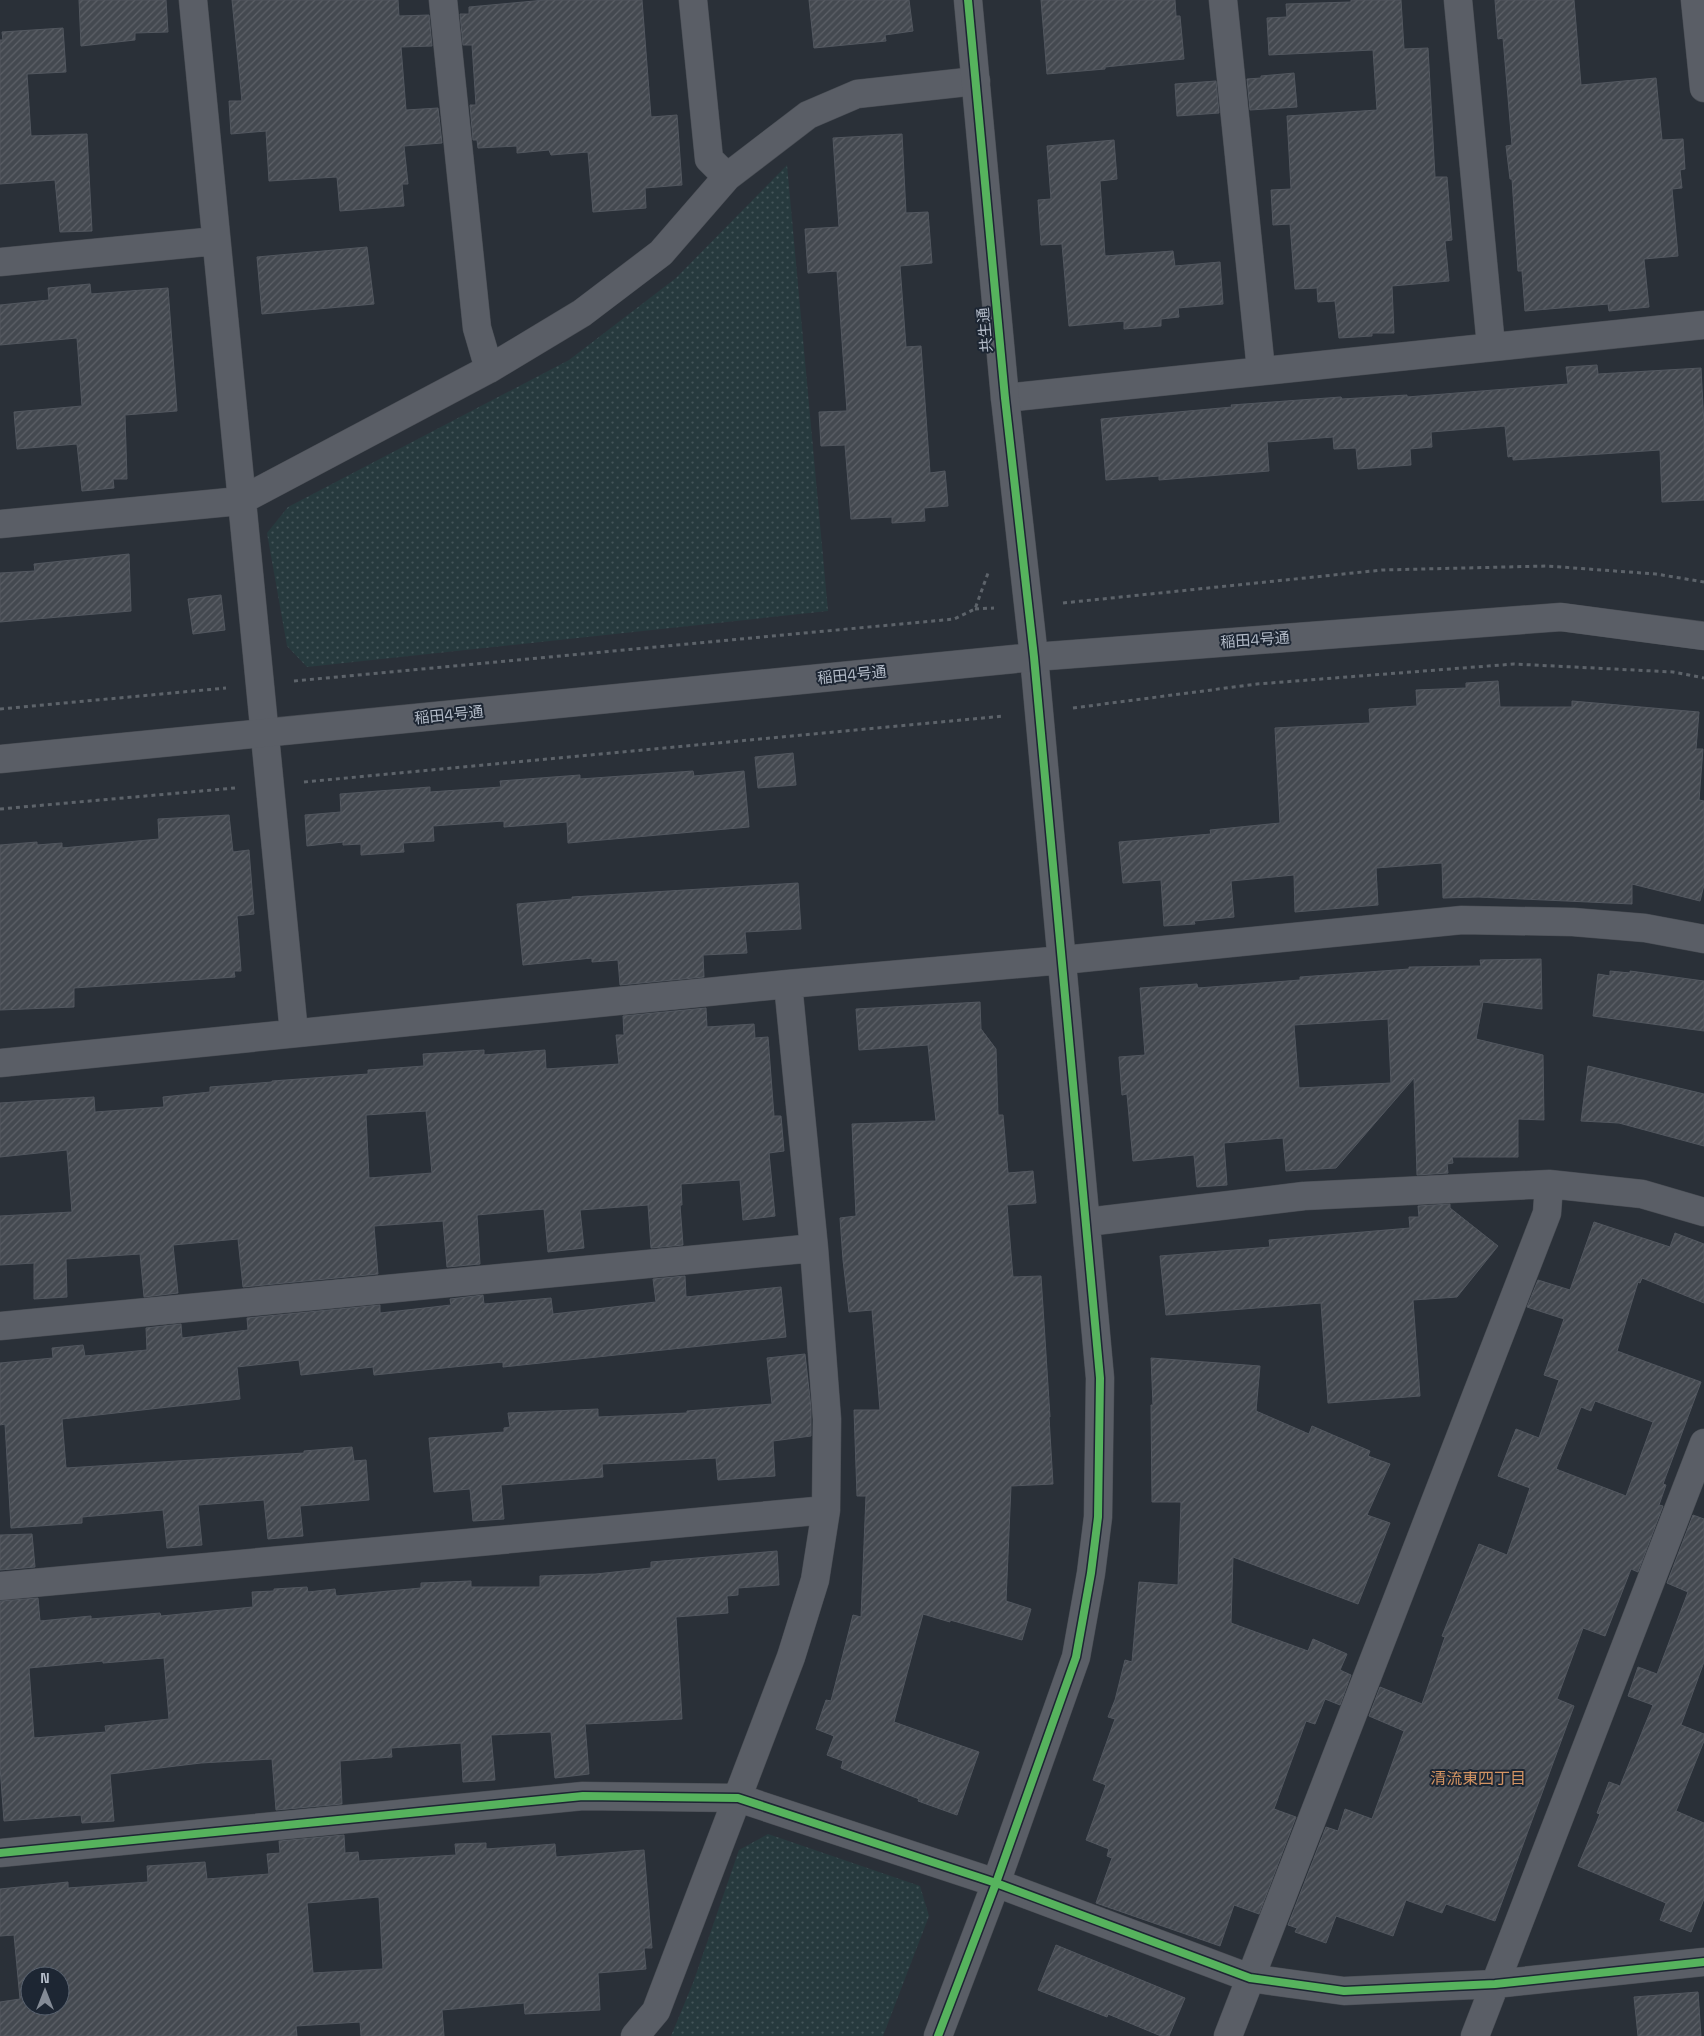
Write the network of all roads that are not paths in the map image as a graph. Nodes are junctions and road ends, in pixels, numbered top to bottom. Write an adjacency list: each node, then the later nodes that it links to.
1 (193, 0): 11 (street)
2 (443, 0): 15 (street)
3 (693, 0): 10 (street)
4 (968, 0): 8 (street, 共生通)
5 (1223, 0): 16 (street)
6 (1458, 0): 14 (street)
7 (1695, 0): 9 (street)
8 (976, 81): 10 (street); 17 (street, 共生通)
9 (1704, 88)
10 (727, 177): 15 (street)
11 (216, 241): 12 (street); 18 (street)
12 (0, 262)
13 (1704, 325): 14 (street)
14 (1491, 346): 16 (street)
15 (489, 369): 18 (street)
16 (1261, 370): 17 (street)
17 (1005, 398): 21 (street, 共生通)
18 (240, 501): 19 (street); 22 (street)
19 (0, 524)
20 (1704, 636): 21 (street, 稲田4号通)
21 (1034, 657): 22 (street, 稲田4号通); 25 (street, 共生通)
22 (264, 733): 23 (street, 稲田4号通); 27 (street)
23 (0, 758)
24 (1704, 939): 25 (street)
25 (1063, 960): 26 (street); 31 (street, 共生通)
26 (788, 984): 27 (street); 32 (street)
27 (294, 1033): 28 (street)
28 (0, 1064)
29 (1549, 1184): 30 (street); 31 (street); 41 (street)
30 (1704, 1212)
31 (1087, 1222): 39 (street, 共生通)
32 (814, 1248): 33 (street); 35 (street)
33 (0, 1326)
34 (1704, 1443): 42 (street)
35 (826, 1510): 36 (street); 37 (street)
36 (0, 1586)
37 (738, 1798): 38 (street); 39 (street); 43 (street)
38 (0, 1853)
39 (996, 1883): 41 (street); 44 (street, 共生通)
40 (1704, 1962): 42 (street)
41 (1250, 1978): 42 (street); 45 (street)
42 (1495, 1984): 46 (street)
43 (635, 2036)
44 (938, 2036)
45 (1228, 2036)
46 (1475, 2036)

